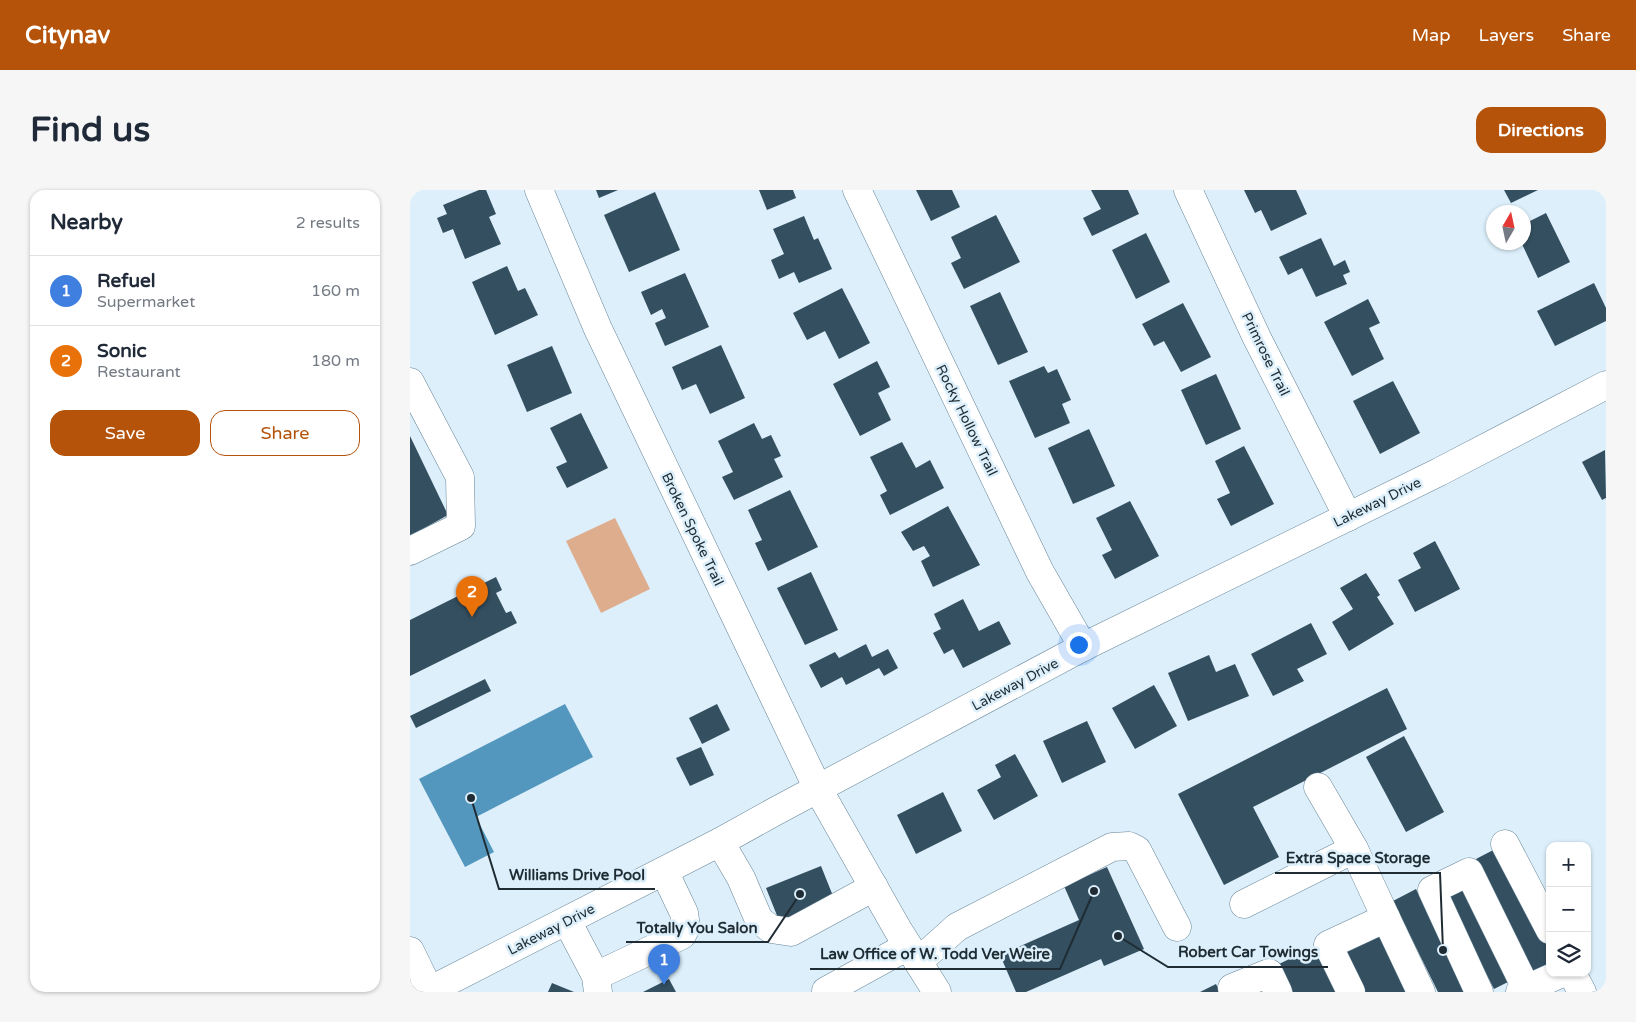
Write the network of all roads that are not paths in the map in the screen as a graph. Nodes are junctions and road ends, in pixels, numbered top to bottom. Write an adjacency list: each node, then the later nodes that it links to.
1 (539, 190): 10 (street, Broken Spoke Trail)
2 (857, 190): 8 (street, Rocky Hollow Trail)
3 (1188, 190): 6 (street, Primrose Trail)
4 (410, 382): 7 (street)
5 (1606, 385): 6 (street, Lakeway Drive)
6 (1348, 517): 8 (street, Lakeway Drive)
7 (410, 551)
8 (1083, 647): 10 (street, Lakeway Drive)
9 (1318, 788): 13 (street)
10 (818, 789): 11 (street, Lakeway Drive); 15 (street, Broken Spoke Trail)
11 (720, 842): 14 (street, Lakeway Drive); 15 (street)
12 (1505, 844): 19 (street)
13 (1354, 849): 16 (street); 17 (street)
14 (664, 870): 18 (street, Lakeway Drive); 25 (street)
15 (874, 887): 22 (street, Broken Spoke Trail)
16 (1244, 904)
17 (1386, 918): 32 (street); 33 (street)
18 (567, 920): 25 (street); 27 (street, Lakeway Drive)
19 (1546, 922)
20 (1177, 927): 22 (street)
21 (410, 951): 27 (street)
22 (913, 954): 28 (street); 29 (street, Broken Spoke Trail)
23 (1554, 977): 26 (street)
24 (1574, 977): 35 (street)
25 (597, 984)
26 (1525, 991): 34 (street)
27 (429, 992)
28 (826, 992)
29 (937, 992)
30 (1234, 992): 31 (street)
31 (1278, 992)
32 (1351, 992)
33 (1421, 992)
34 (1479, 992)
35 (1582, 992)

